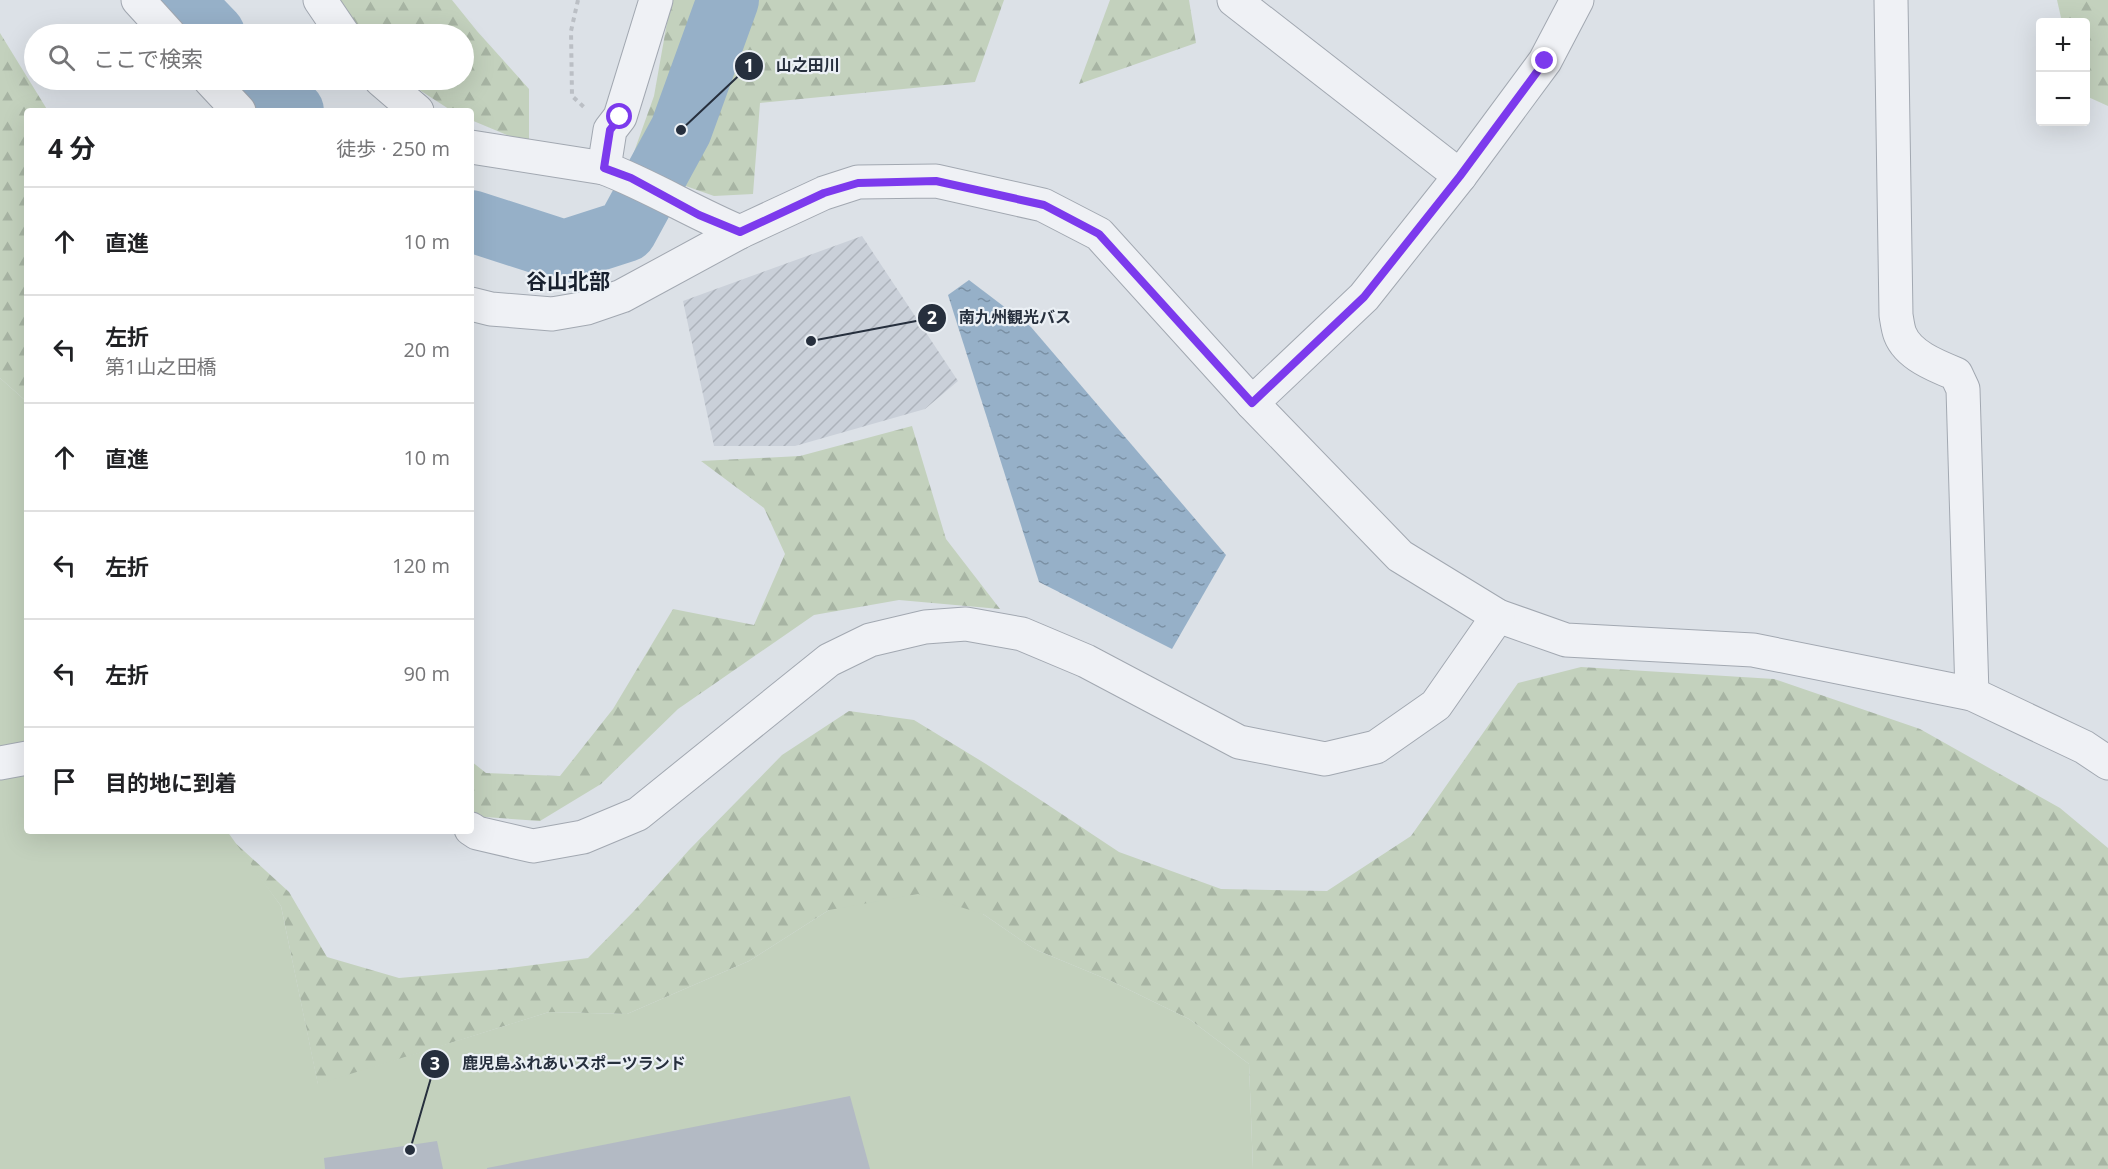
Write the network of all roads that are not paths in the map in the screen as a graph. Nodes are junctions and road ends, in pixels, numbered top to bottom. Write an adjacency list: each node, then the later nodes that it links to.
1 (138, 0): 7 (street)
2 (320, 0): 8 (street)
3 (656, 0): 14 (street)
4 (1234, 0): 15 (street)
5 (1577, 0): 15 (street)
6 (1891, 0): 20 (street)
7 (160, 24)
8 (336, 24)
9 (219, 90): 11 (street)
10 (393, 90): 12 (street)
11 (236, 108)
12 (414, 108)
13 (474, 148): 14 (street)
14 (617, 173): 16 (street)
15 (1460, 176): 18 (street)
16 (740, 232): 17 (street); 18 (street)
17 (474, 305)
18 (1252, 403): 19 (street)
19 (1498, 616): 20 (street); 24 (street)
20 (1972, 694): 22 (street)
21 (24, 759): 23 (street)
22 (2108, 762)
23 (0, 763)
24 (474, 831)

